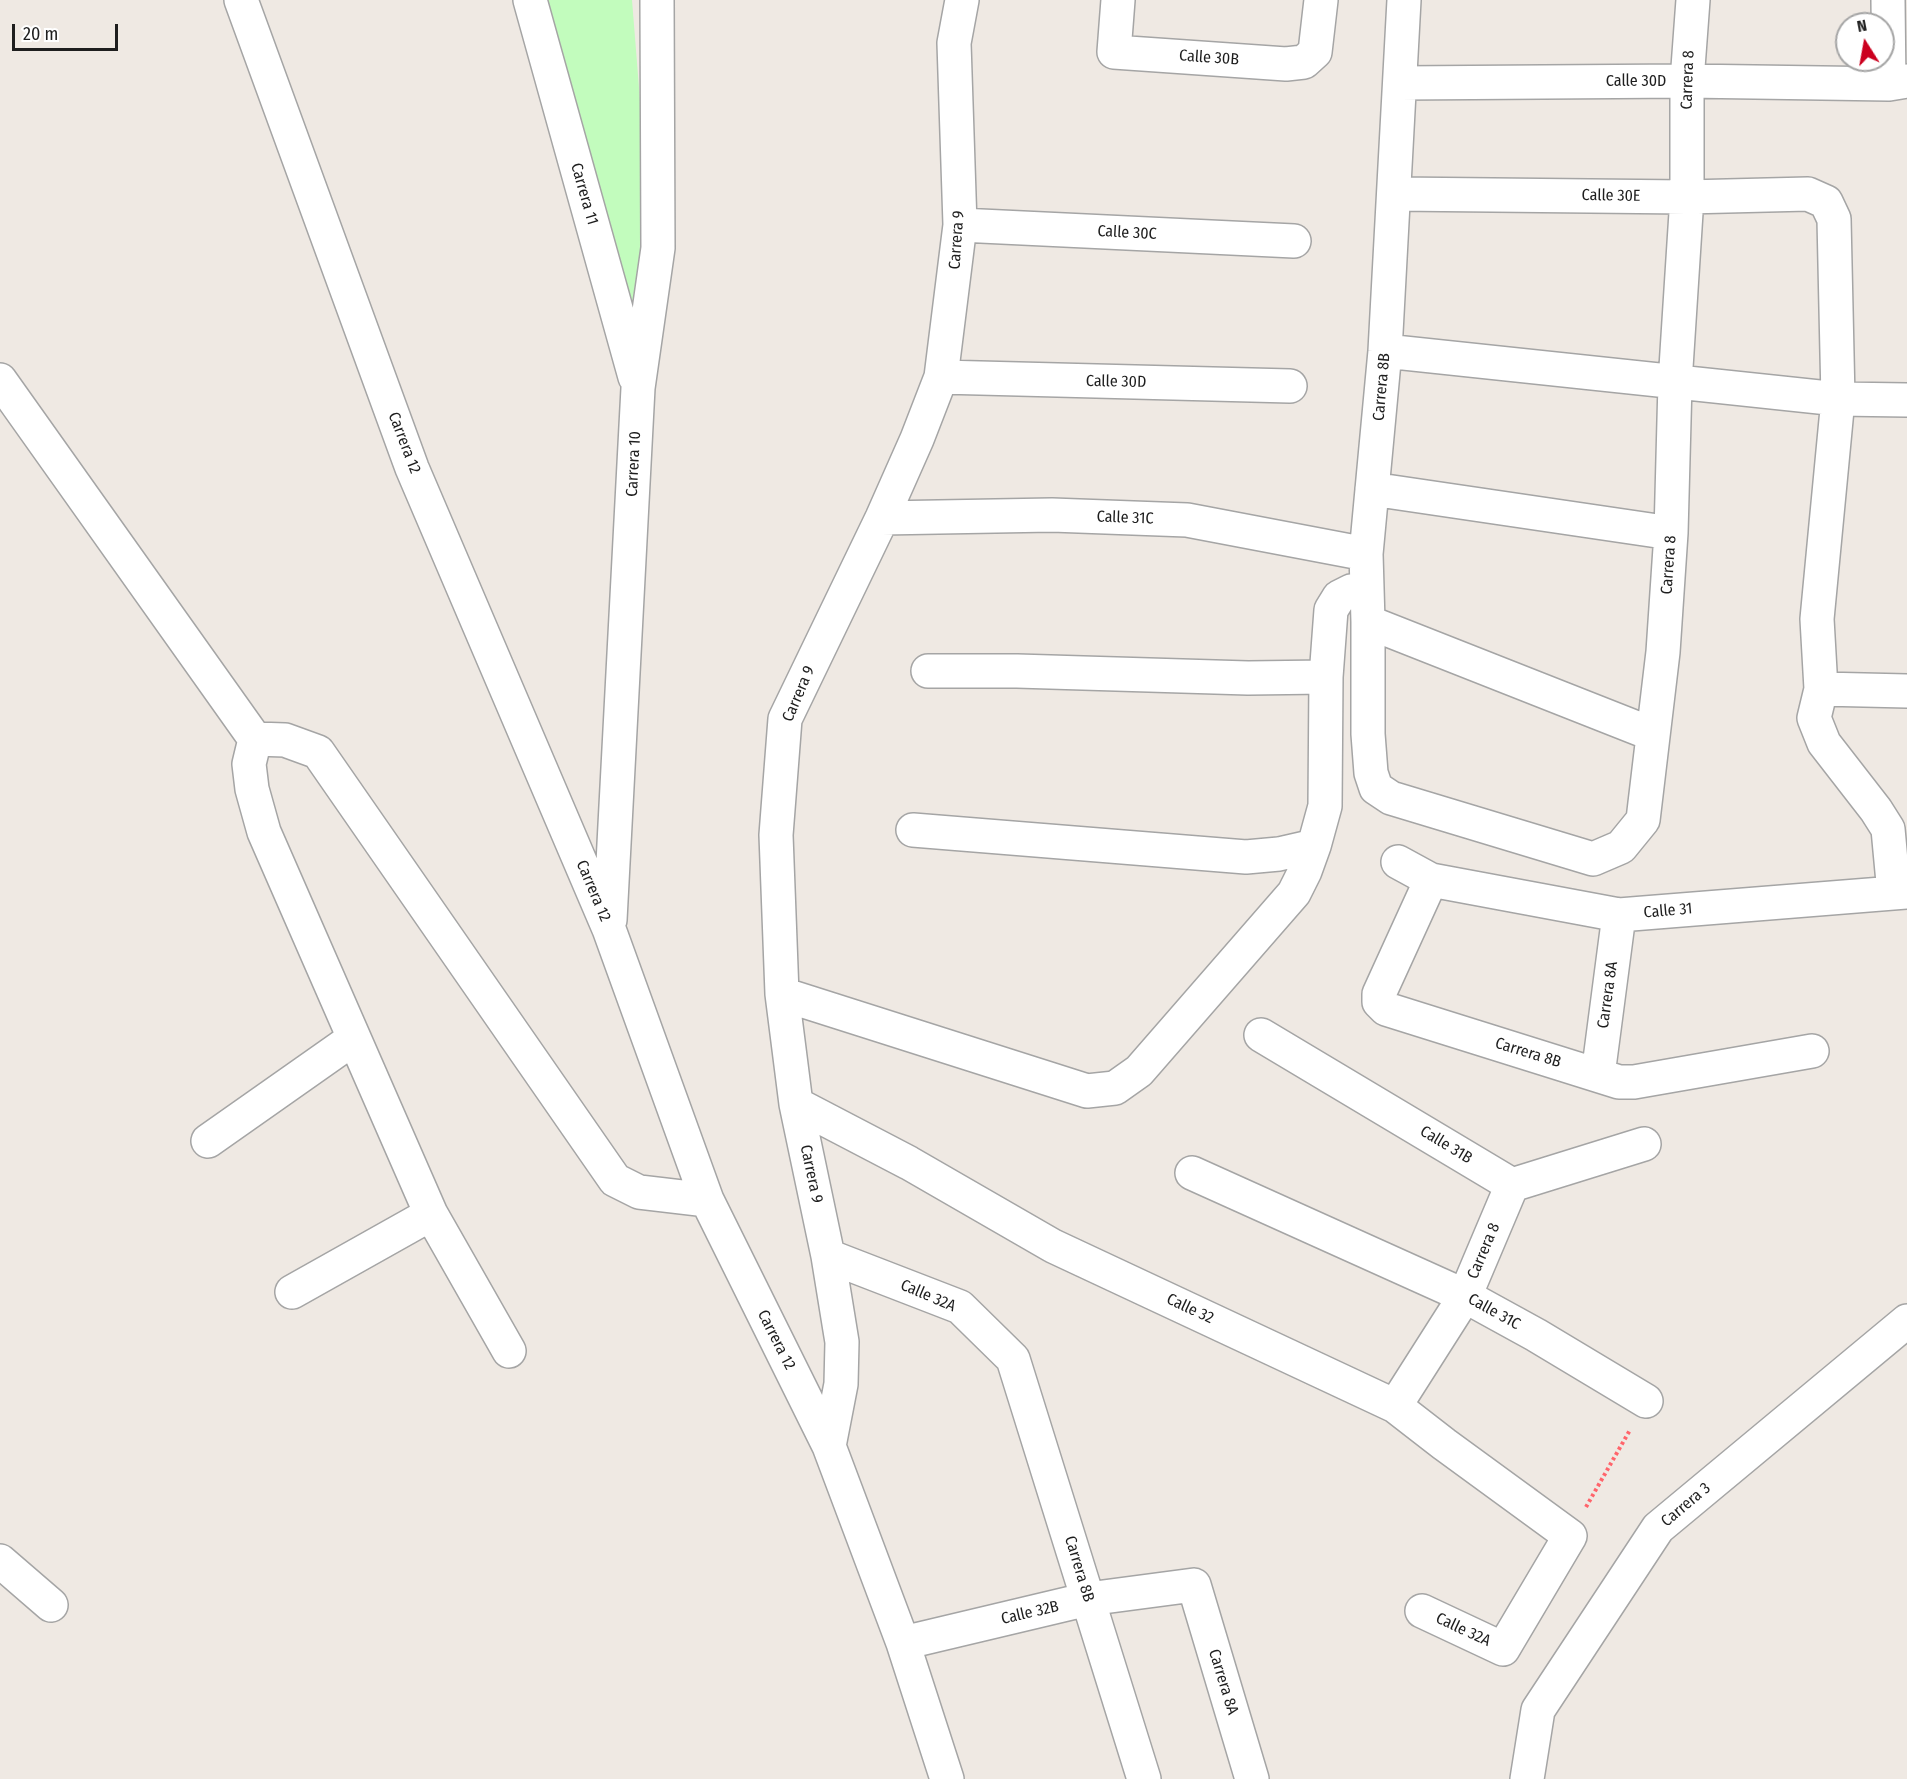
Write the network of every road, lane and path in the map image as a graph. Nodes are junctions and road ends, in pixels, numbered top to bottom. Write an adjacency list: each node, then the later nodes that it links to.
1 (241, 0): 44 (street, Carrera 12)
2 (530, 0): 22 (street, Carrera 11)
3 (657, 0): 22 (street, Carrera 10)
4 (962, 0): 15 (street, Carrera 9)
5 (1118, 0): 6 (street, Calle 30B)
6 (1322, 0)
7 (1404, 0): 12 (street, Carrera 8B)
8 (1693, 0): 10 (street, Carrera 8)
9 (1888, 0): 11 (street)
10 (1687, 81): 11 (street, Calle 30D); 12 (street, Calle 30D); 14 (street, Carrera 8)
11 (1898, 82)
12 (1400, 83): 13 (street, Carrera 8B)
13 (1395, 194): 14 (street, Calle 30E); 17 (street, Carrera 8B)
14 (1687, 197): 20 (street, Carrera 8); 23 (street, Calle 30E)
15 (960, 225): 16 (street, Calle 30C); 18 (street, Carrera 9)
16 (1294, 241)
17 (1385, 351): 20 (street); 25 (street, Carrera 8B)
18 (941, 377): 21 (street, Calle 30D); 26 (street, Carrera 9)
19 (0, 380): 36 (street)
20 (1675, 383): 23 (street); 27 (street, Carrera 8)
21 (1290, 386)
22 (638, 388): 44 (street, Carrera 10)
23 (1838, 399): 24 (street); 33 (street)
24 (1907, 400)
25 (1372, 489): 27 (street); 28 (street, Carrera 8B)
26 (882, 518): 28 (street, Calle 31C); 45 (street, Carrera 9)
27 (1671, 533): 35 (street, Carrera 8)
28 (1366, 554): 29 (street, Carrera 8B)
29 (1367, 590): 30 (street, Carrera 8B); 32 (street)
30 (1368, 622): 35 (street); 37 (street, Carrera 8B)
31 (928, 671): 32 (street)
32 (1326, 677): 39 (street)
33 (1821, 689): 34 (street); 42 (street)
34 (1907, 692)
35 (1652, 734): 37 (street, Carrera 8)
36 (255, 740): 47 (street); 55 (street)
37 (1371, 773)
38 (913, 830): 39 (street)
39 (1314, 846): 45 (street)
40 (1398, 862): 41 (street, Calle 31)
41 (1431, 880): 43 (street, Calle 31); 49 (street, Carrera 8B)
42 (1901, 892): 43 (street, Calle 31)
43 (1619, 915): 49 (street, Carrera 8A)
44 (609, 929): 55 (street, Carrera 12)
45 (782, 994): 50 (street, Carrera 9)
46 (1261, 1035): 54 (street, Calle 31B)
47 (353, 1039): 51 (street); 56 (street)
48 (1812, 1051): 49 (street, Carrera 8B)
49 (1598, 1074)
50 (796, 1104): 57 (street, Carrera 9); 64 (street, Calle 32)
51 (208, 1141)
52 (1644, 1144): 54 (street)
53 (1192, 1173): 59 (street, Calle 31C)
54 (1512, 1185): 59 (street, Carrera 8)
55 (707, 1200): 65 (street, Carrera 12)
56 (431, 1214): 58 (street); 61 (street)
57 (828, 1256): 62 (street, Calle 32A); 65 (street, Carrera 9)
58 (292, 1292)
59 (1465, 1296): 63 (street, Calle 31C); 64 (street, Carrera 8)
60 (1907, 1320): 76 (street, Carrera 3)
61 (509, 1351)
62 (1013, 1359): 69 (street, Carrera 8B)
63 (1646, 1401): 66 (path)
64 (1395, 1406): 66 (street, Calle 32)
65 (830, 1446): 72 (street, Carrera 12)
66 (1570, 1536): 71 (street, Calle 32A)
67 (0, 1561): 70 (street)
68 (1194, 1585): 69 (street, Calle 32B); 75 (street, Carrera 8A)
69 (1088, 1599): 72 (street, Calle 32B); 74 (street, Carrera 8B)
70 (51, 1605)
71 (1422, 1611)
72 (903, 1643): 73 (street, Carrera 12)
73 (947, 1779)
74 (1144, 1779)
75 (1252, 1779)
76 (1527, 1779)

